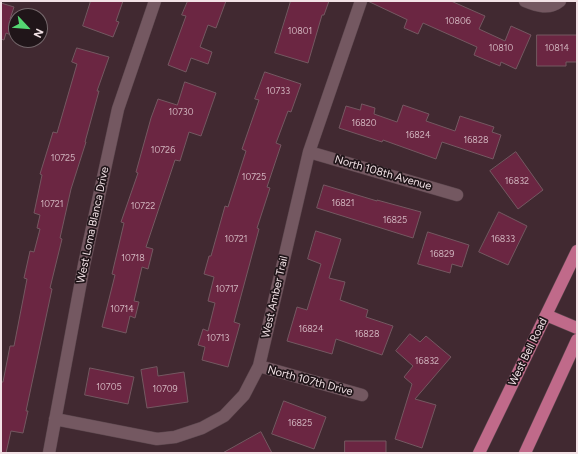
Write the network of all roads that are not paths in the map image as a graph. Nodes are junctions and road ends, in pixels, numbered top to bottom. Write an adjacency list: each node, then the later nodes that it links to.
1 (155, 1): 13 (street, West Loma Blanca Drive)
2 (361, 1): 5 (street, West Amber Trail)
3 (525, 1): 4 (street)
4 (560, 1)
5 (310, 152): 6 (street, North 108th Avenue); 11 (street, West Amber Trail)
6 (457, 195)
7 (577, 251): 8 (main road, West Bell Road)
8 (546, 314): 9 (main road); 15 (main road, West Bell Road)
9 (577, 328)
10 (577, 340): 16 (main road)
11 (259, 366): 12 (street, North 107th Drive); 13 (street, West Amber Trail)
12 (362, 394)
13 (55, 419): 14 (street, West Loma Blanca Drive)
14 (49, 453)
15 (479, 453)
16 (525, 453)

